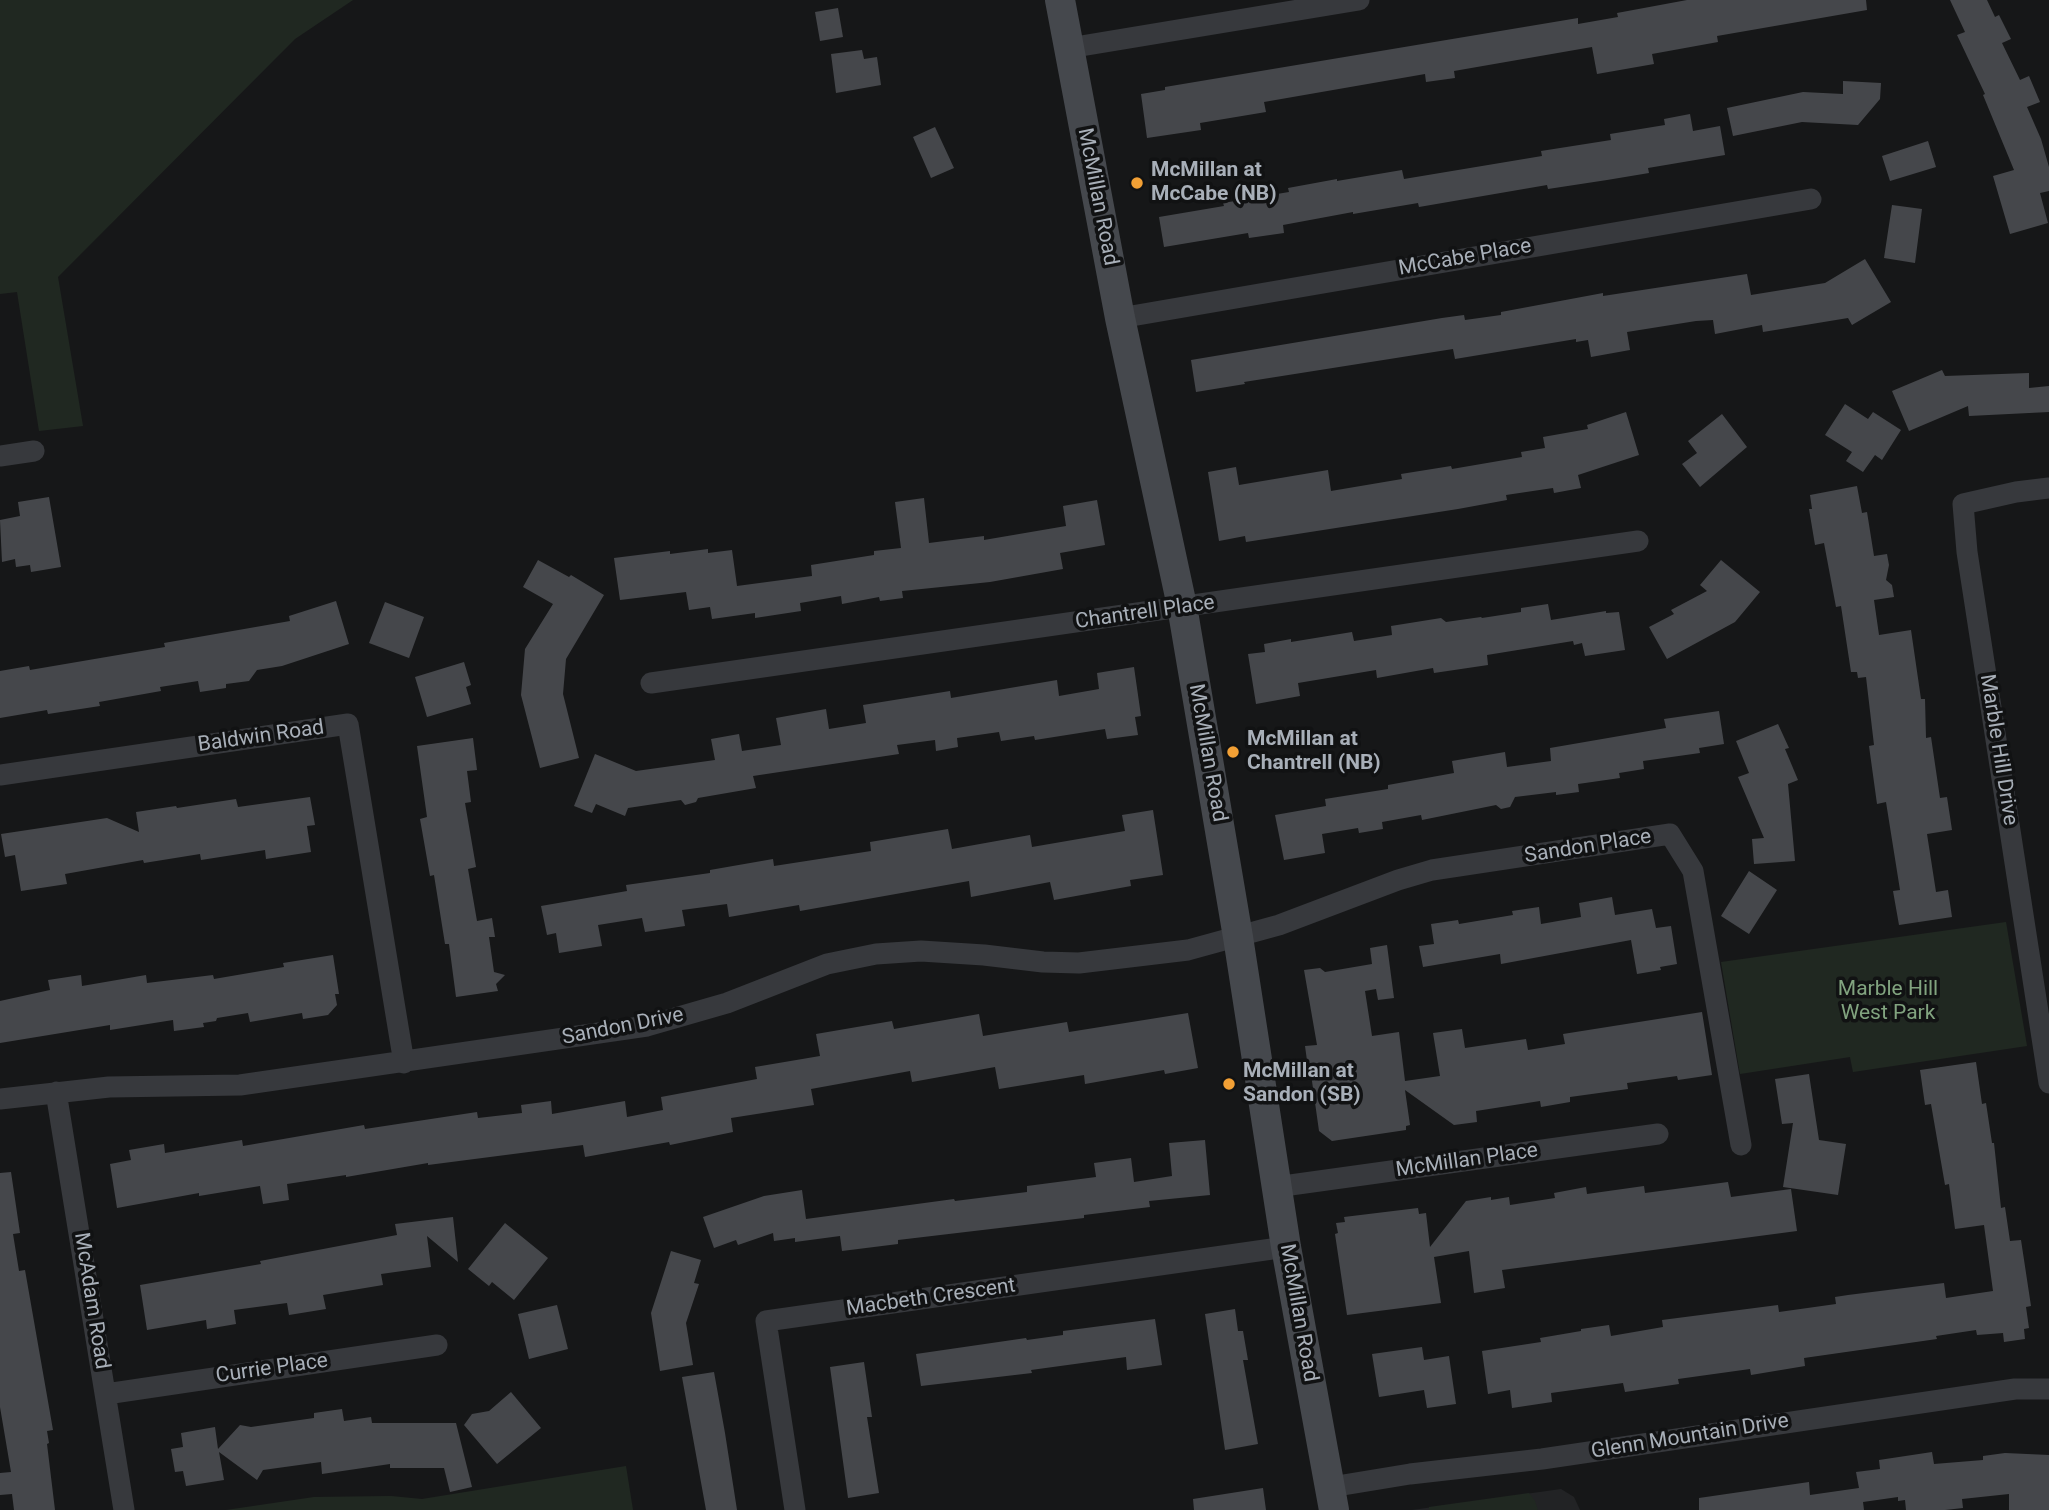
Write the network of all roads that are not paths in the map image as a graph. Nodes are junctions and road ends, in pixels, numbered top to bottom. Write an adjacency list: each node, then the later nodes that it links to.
1 (1060, 0): 3 (main road, McMillan Road)
2 (1359, 0): 3 (street)
3 (1069, 48): 5 (main road, McMillan Road)
4 (1811, 199): 5 (street, McCabe Place)
5 (1120, 318): 10 (main road, McMillan Road)
6 (34, 451): 7 (street)
7 (0, 456)
8 (2049, 488): 15 (street, Marble Hill Drive)
9 (1638, 541): 10 (street, Chantrell Place)
10 (1182, 606): 11 (street, Chantrell Place); 13 (main road, McMillan Road)
11 (651, 683)
12 (0, 775): 14 (street, Baldwin Road)
13 (1238, 937): 14 (street, Sandon Drive); 19 (street, Sandon Place); 20 (main road, McMillan Road)
14 (404, 1063): 16 (street, Sandon Drive)
15 (2049, 1083)
16 (56, 1092): 17 (street, Sandon Drive); 24 (street, McAdam Road)
17 (0, 1099)
18 (1658, 1134): 20 (street, McMillan Place)
19 (1741, 1145)
20 (1276, 1187): 21 (main road, McMillan Road)
21 (1286, 1247): 25 (main road, McMillan Road); 27 (street, Macbeth Crescent)
22 (437, 1345): 24 (street, Currie Place)
23 (2049, 1389): 25 (street, Glenn Mountain Drive)
24 (106, 1394): 26 (street, McAdam Road)
25 (1333, 1499)
26 (124, 1510)
27 (795, 1510)

